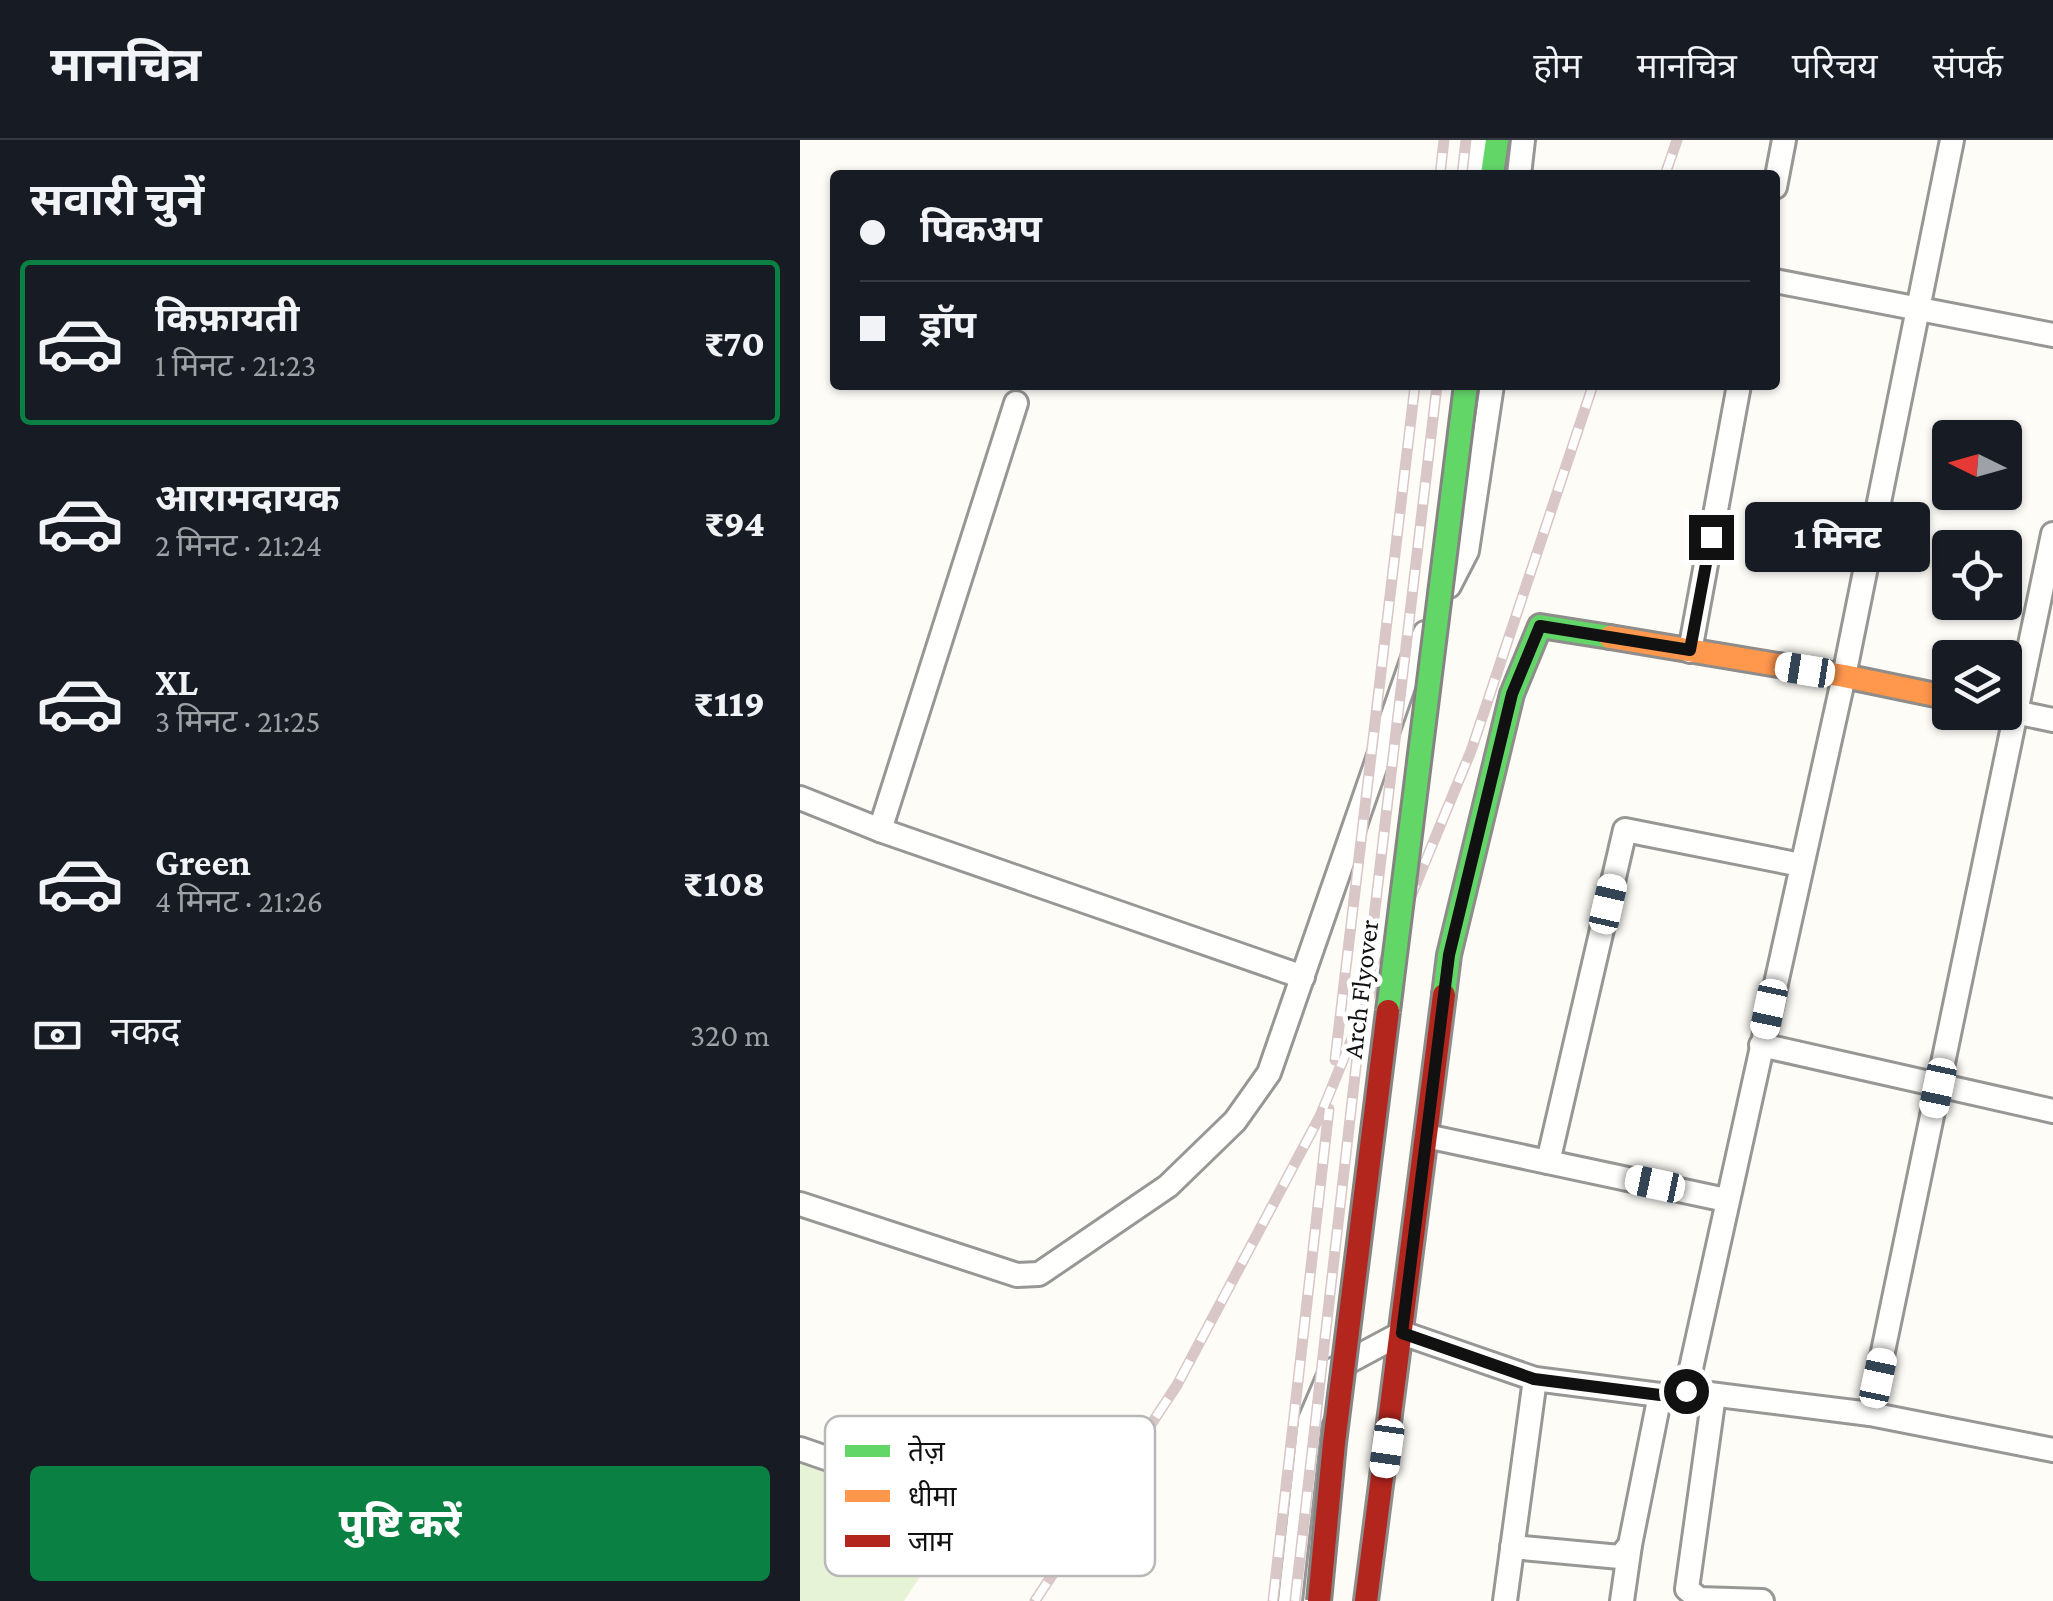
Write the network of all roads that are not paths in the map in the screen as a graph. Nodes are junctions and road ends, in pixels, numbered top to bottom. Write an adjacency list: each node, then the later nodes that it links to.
1 (1477, 140): 6 (street)
2 (1497, 140): 7 (street)
3 (1523, 140): 8 (street)
4 (1784, 140): 9 (street)
5 (1952, 140): 11 (street)
6 (1474, 170)
7 (1493, 170)
8 (1519, 170)
9 (1778, 170)
10 (1780, 281): 11 (street)
11 (1918, 309): 12 (street); 22 (street)
12 (2053, 335)
13 (1447, 390): 20 (street)
14 (1465, 390): 51 (street, Arch Flyover, bridge)
15 (1491, 390): 20 (street)
16 (1738, 390): 19 (street)
17 (1016, 403): 28 (street)
18 (2053, 534): 21 (street)
19 (1690, 650): 22 (street); 34 (street)
20 (1416, 652): 30 (street)
21 (2022, 665)
22 (1844, 676): 23 (street); 29 (street)
23 (1932, 694)
24 (2022, 713): 25 (street)
25 (2053, 720)
26 (2007, 730): 32 (street)
27 (800, 798): 28 (street)
28 (880, 830): 30 (street)
29 (1802, 865): 31 (street); 35 (street)
30 (1303, 977): 37 (street)
31 (1761, 1046): 32 (street); 36 (street)
32 (1938, 1088): 33 (street); 43 (street)
33 (2053, 1111)
34 (1426, 1136): 35 (street); 38 (street)
35 (1548, 1162): 36 (street)
36 (1726, 1200): 40 (street)
37 (800, 1204)
38 (1402, 1333): 39 (street); 50 (street); 52 (street)
39 (1534, 1379): 41 (street); 48 (street)
40 (1686, 1391): 41 (street); 42 (street)
41 (1660, 1395): 47 (street)
42 (1714, 1395): 43 (street); 49 (street)
43 (1870, 1414): 45 (street)
44 (800, 1449): 46 (street)
45 (2053, 1450)
46 (825, 1458)
47 (1630, 1545): 48 (street); 54 (street)
48 (1512, 1547): 53 (street)
49 (1699, 1600): 55 (street)
50 (1290, 1601)
51 (1319, 1601)
52 (1366, 1601)
53 (1506, 1601)
54 (1622, 1601)
55 (1762, 1601)

